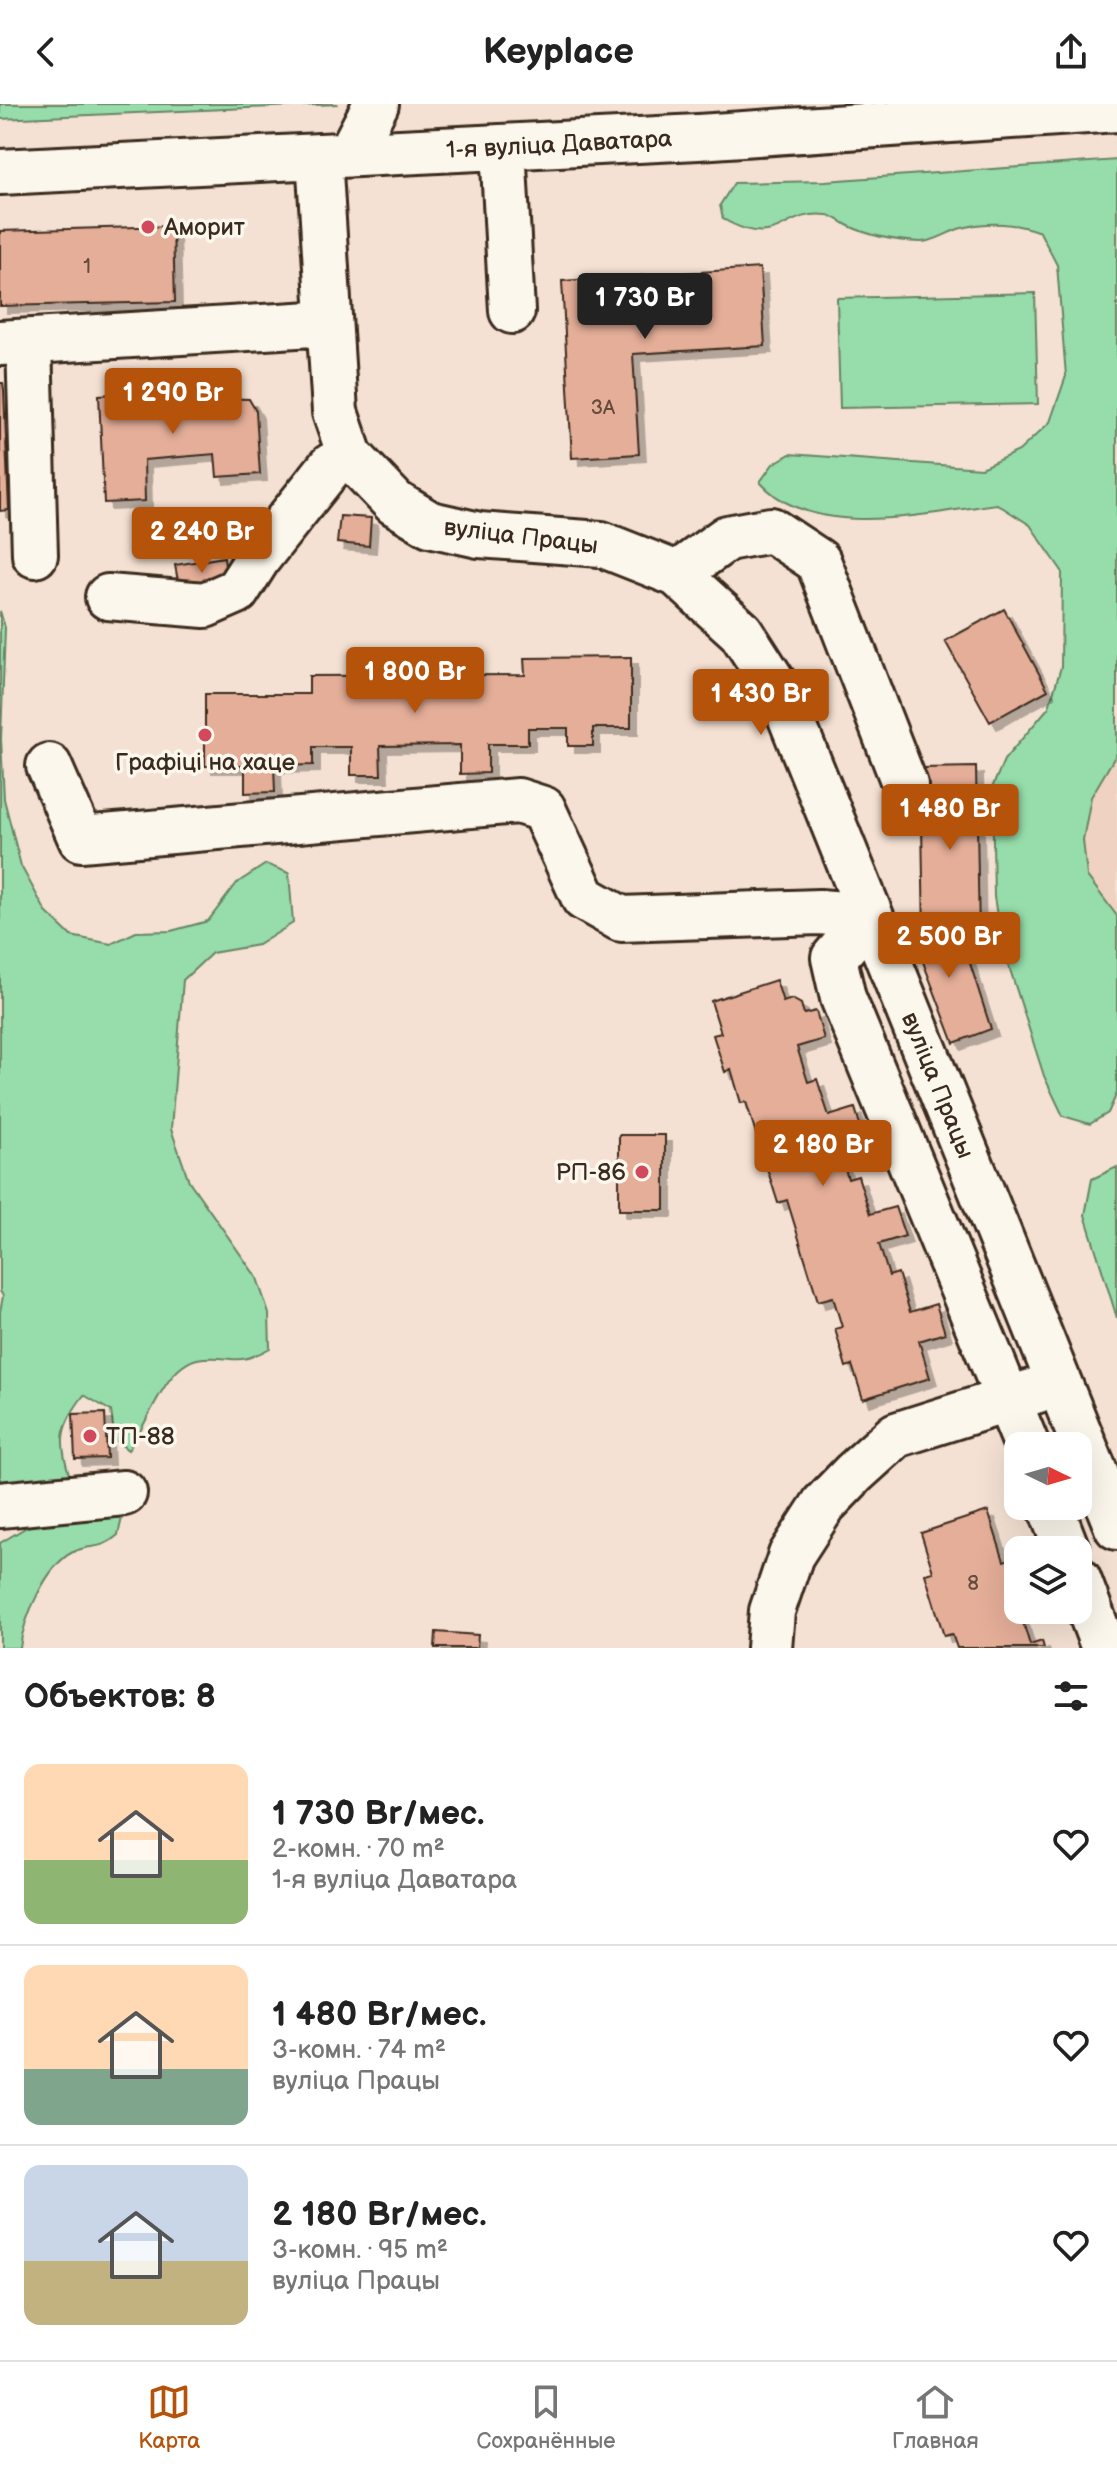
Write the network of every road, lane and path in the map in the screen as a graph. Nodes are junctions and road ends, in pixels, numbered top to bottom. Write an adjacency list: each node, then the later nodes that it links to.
1 (376, 104): 4 (street)
2 (1117, 109): 3 (street, 1-я вуліца Даватара)
3 (503, 147): 4 (street, 1-я вуліца Даватара); 6 (street)
4 (334, 155): 5 (street, 1-я вуліца Даватара); 7 (street, вуліца Працы)
5 (0, 172)
6 (512, 311)
7 (329, 323): 8 (street); 9 (street, вуліца Працы)
8 (15, 342): 10 (street)
9 (350, 456): 11 (street, вуліца Працы); 12 (street)
10 (35, 555)
11 (677, 574): 14 (street); 15 (street, вуліца Працы)
12 (108, 597)
13 (49, 766): 15 (street)
14 (905, 785)
15 (870, 916): 16 (street, вуліца Працы); 17 (street)
16 (1059, 1383): 17 (street); 21 (street, вуліца Працы)
17 (1010, 1399): 18 (street); 23 (street)
18 (1022, 1432)
19 (124, 1493): 20 (street)
20 (0, 1505)
21 (1117, 1527)
22 (1092, 1616): 24 (street)
23 (769, 1648)
24 (1104, 1648)

